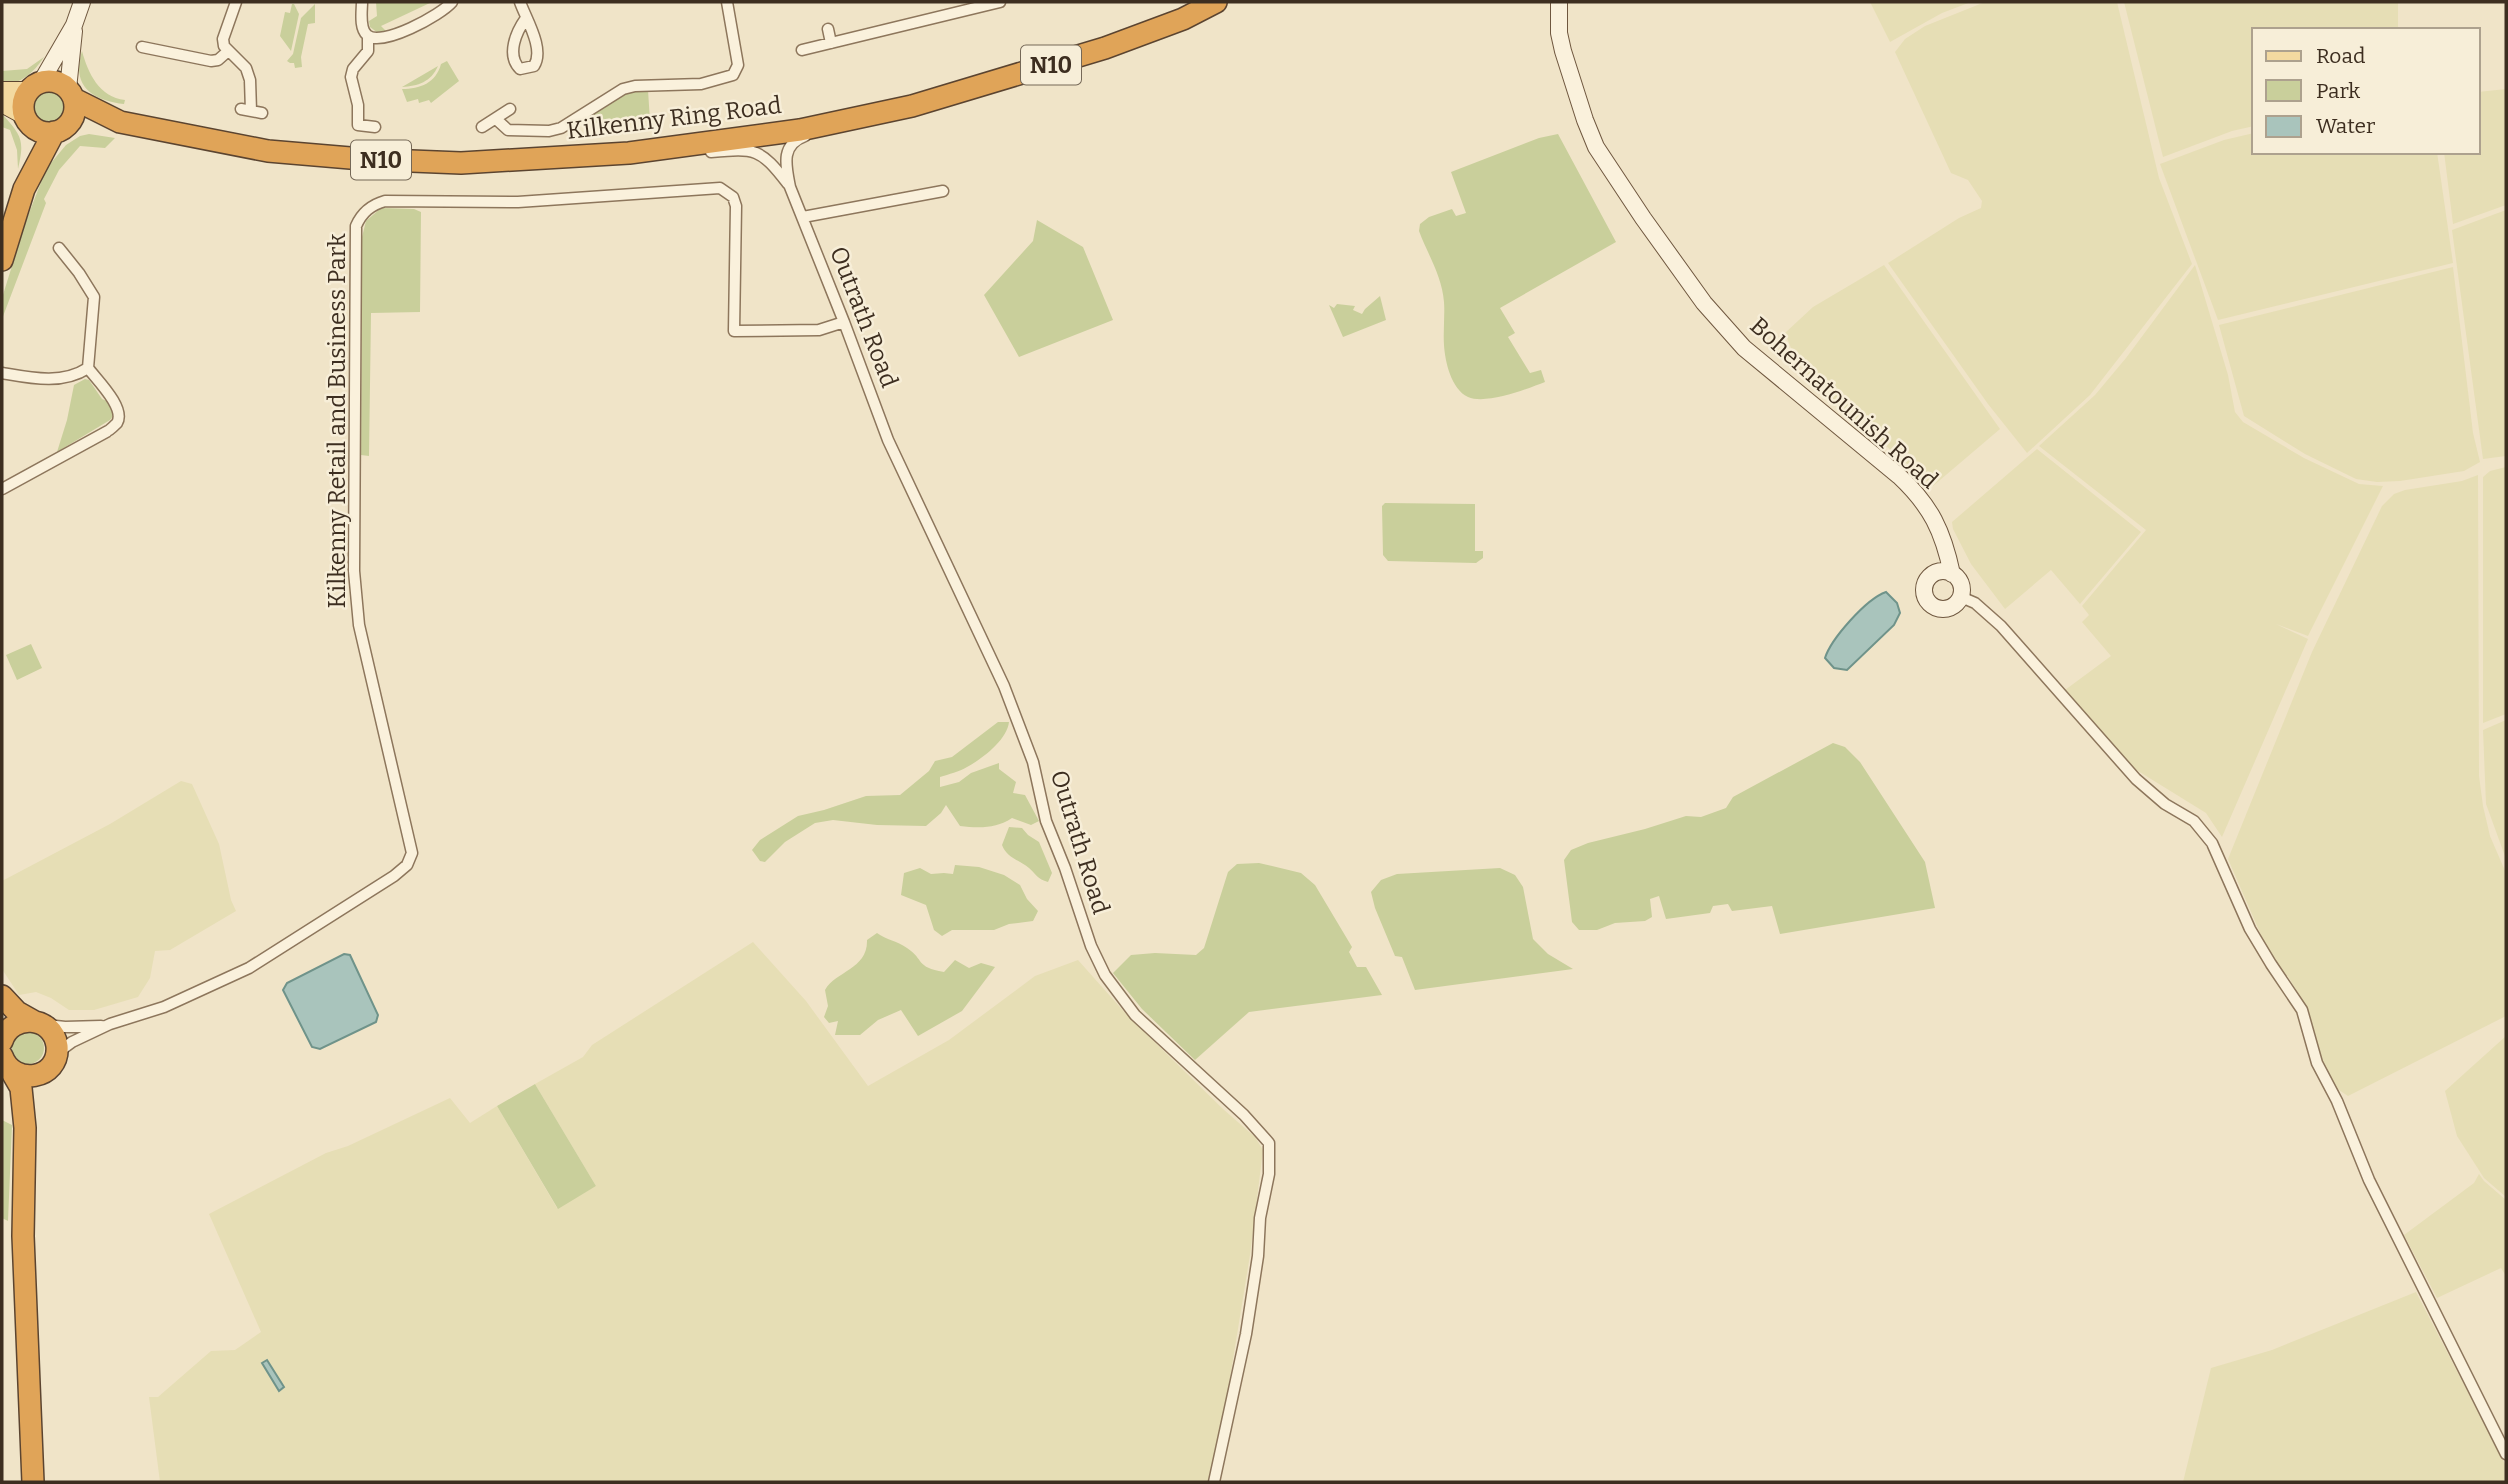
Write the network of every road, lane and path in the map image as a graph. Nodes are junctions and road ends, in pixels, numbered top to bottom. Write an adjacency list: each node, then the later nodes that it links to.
1 (82, 2): 11 (street)
2 (236, 2): 17 (street)
3 (362, 2): 13 (street)
4 (452, 2): 13 (street)
5 (520, 2): 10 (street)
6 (727, 2): 25 (street)
7 (1000, 2): 14 (street)
8 (1216, 2): 24 (highway, Kilkenny Ring Road / N10)
9 (1559, 2): 42 (street, Bohernatounish Road)
10 (526, 18)
11 (74, 25): 18 (street); 20 (street)
12 (828, 29): 14 (street)
13 (368, 36): 28 (street)
14 (831, 43): 16 (street)
15 (142, 47): 17 (street)
16 (802, 50)
17 (227, 52): 23 (street)
18 (35, 86): 19 (main road); 20 (highway, N10); 26 (highway)
19 (2, 91)
20 (71, 94): 27 (highway, Kilkenny Ring Road / N10); 30 (highway)
21 (2, 103): 26 (main road)
22 (510, 109): 25 (street)
23 (252, 111)
24 (881, 114): 31 (highway, Kilkenny Ring Road / N10); 32 (street, Outrath Road)
25 (496, 119): 29 (street)
26 (28, 120): 30 (highway, N10); 33 (highway)
27 (120, 122): 30 (highway, Kilkenny Ring Road / N10); 31 (highway, Kilkenny Ring Road / N10)
28 (375, 127)
29 (482, 127)
30 (61, 129): 33 (highway)
31 (645, 151): 32 (street, Outrath Road)
32 (790, 187): 35 (street, Outrath Road)
33 (24, 189): 37 (highway)
34 (943, 191): 35 (street)
35 (803, 217): 38 (street, Outrath Road)
36 (60, 248): 39 (street)
37 (2, 260)
38 (845, 322): 46 (street, Kilkenny Retail and Business Park); 52 (street, Outrath Road)
39 (88, 368): 40 (street); 41 (street)
40 (2, 373)
41 (2, 489)
42 (1946, 573): 43 (street); 43 (street, Bohernatounish Road)
43 (1961, 597): 50 (street)
44 (2, 996): 45 (highway)
45 (38, 1023): 46 (street, Kilkenny Retail and Business Park); 47 (highway); 48 (highway)
46 (110, 1024): 48 (street, Kilkenny Retail and Business Park)
47 (4, 1046): 48 (highway); 49 (highway)
48 (52, 1062): 49 (highway)
49 (25, 1128): 51 (highway)
50 (2506, 1454)
51 (33, 1482)
52 (1214, 1482)

